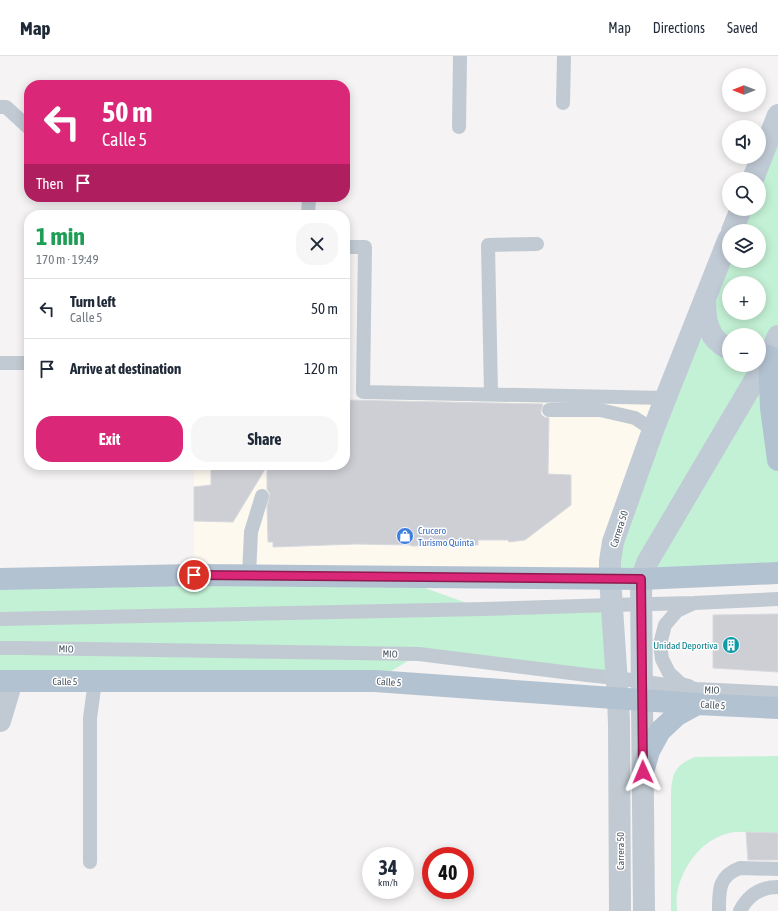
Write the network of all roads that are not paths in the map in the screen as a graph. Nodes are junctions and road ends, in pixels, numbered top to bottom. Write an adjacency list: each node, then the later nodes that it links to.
1 (460, 56): 7 (lane)
2 (564, 56): 3 (lane)
3 (563, 103)
4 (0, 107): 6 (lane)
5 (778, 115): 8 (main road)
6 (24, 123)
7 (459, 127)
8 (755, 172)
9 (537, 244): 20 (lane)
10 (350, 247): 20 (lane)
11 (722, 256): 12 (main road, Carrera 50)
12 (705, 299): 14 (main road); 21 (main road, Carrera 50)
13 (778, 336): 15 (main road)
14 (722, 345)
15 (766, 351)
16 (0, 363): 17 (lane)
17 (24, 363)
18 (766, 367): 24 (main road)
19 (753, 372): 30 (main road)
20 (491, 394): 21 (lane)
21 (666, 398): 23 (main road, Carrera 50)
22 (549, 410): 23 (lane)
23 (653, 430): 28 (main road, Carrera 50)
24 (778, 460)
25 (262, 496): 27 (lane)
26 (778, 573): 30 (main road)
27 (249, 576): 28 (main road); 29 (main road)
28 (610, 578): 30 (main road); 34 (main road, Carrera 50)
29 (0, 579)
30 (641, 579): 33 (main road)
31 (778, 599): 32 (lane)
32 (694, 603): 33 (lane); 42 (lane)
33 (641, 604): 34 (lane); 40 (main road)
34 (612, 605): 35 (lane); 39 (main road, Carrera 50)
35 (0, 619)
36 (0, 648): 39 (lane, MIO)
37 (6, 681): 38 (main road, Calle 5); 44 (street)
38 (95, 681): 39 (main road, Calle 5); 46 (lane)
39 (617, 688): 40 (main road, Calle 5); 49 (street, Carrera 50)
40 (642, 691): 42 (main road, Calle 5); 45 (street)
41 (778, 693): 42 (lane, MIO)
42 (697, 697): 43 (main road, Calle 5); 45 (main road)
43 (778, 708)
44 (0, 722)
45 (643, 772): 50 (street)
46 (90, 862)
47 (778, 869): 51 (lane)
48 (778, 887): 52 (lane)
49 (620, 911)
50 (644, 911)
51 (719, 911)
52 (740, 911)

